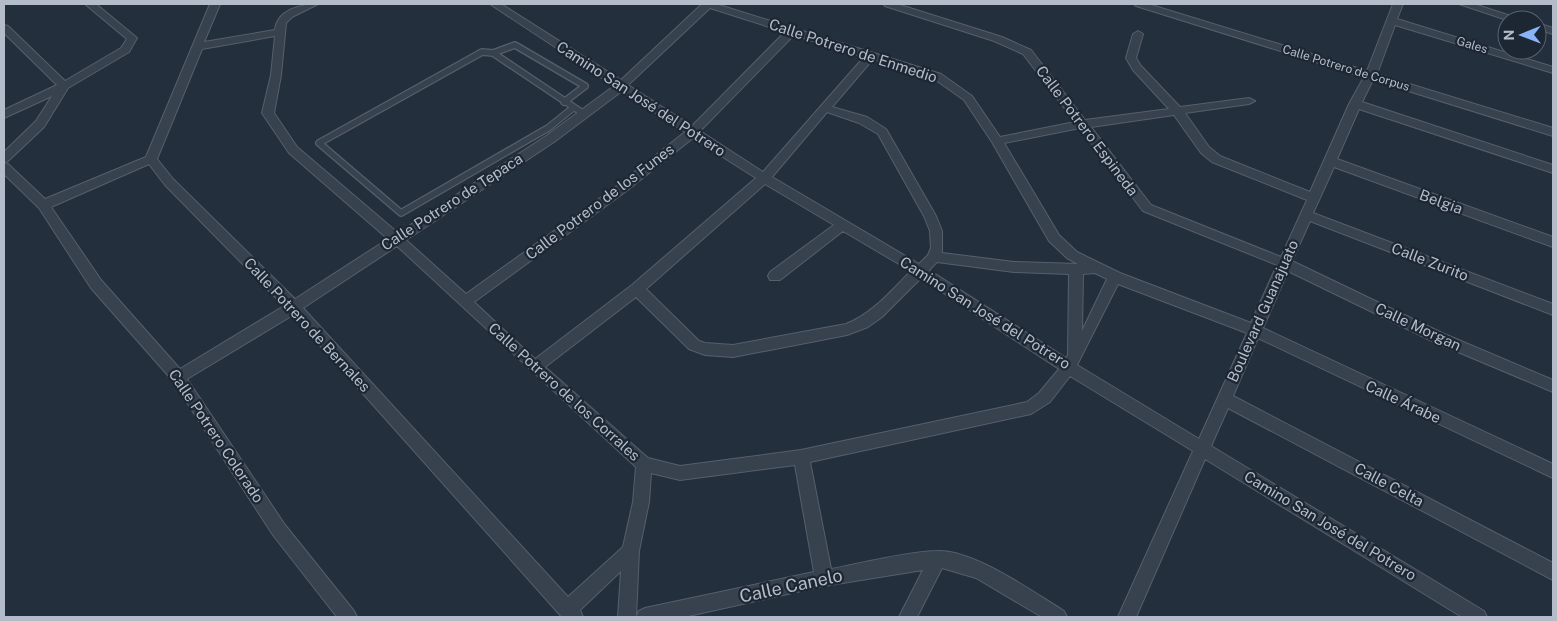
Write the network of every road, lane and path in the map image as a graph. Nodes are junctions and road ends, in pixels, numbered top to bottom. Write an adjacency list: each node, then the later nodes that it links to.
1 (90, 4): 21 (street)
2 (215, 4): 16 (street)
3 (313, 4): 12 (street)
4 (495, 4): 22 (street, Camino San José del Potrero)
5 (708, 4): 14 (street, Calle Potrero de Enmedio); 22 (street, Calle Potrero de Tepaca)
6 (888, 4): 30 (street, Calle Potrero Espineda)
7 (1398, 4): 11 (street, Boulevard Guanajuato)
8 (1464, 4): 10 (street)
9 (1146, 5): 20 (street, Calle Potrero de Corpus)
10 (1497, 14)
11 (1392, 21): 19 (street, Gales); 20 (street, Boulevard Guanajuato)
12 (280, 27): 16 (street); 44 (street, Calle Potrero de los Corrales)
13 (4, 28): 21 (street)
14 (793, 30): 18 (street, Calle Potrero de Enmedio); 31 (street, Calle Potrero de los Funes)
15 (1138, 34): 28 (street)
16 (196, 46): 35 (street)
17 (493, 53): 25 (lane); 25 (lane); 27 (lane)
18 (870, 56): 26 (street); 33 (street, Calle Potrero de Enmedio)
19 (1553, 70)
20 (1369, 78): 23 (street, Boulevard Guanajuato); 32 (street, Calle Potrero de Corpus)
21 (64, 86): 29 (street); 34 (street)
22 (621, 86): 27 (street, Calle Potrero de Tepaca); 31 (street, Camino San José del Potrero)
23 (1358, 99): 36 (street, Boulevard Guanajuato); 38 (street)
24 (1249, 101): 28 (street)
25 (564, 102): 27 (lane)
26 (825, 108): 39 (street); 46 (street)
27 (578, 111): 44 (street, Calle Potrero de Tepaca)
28 (1177, 111): 30 (street); 40 (street)
29 (4, 114)
30 (1084, 124): 33 (street); 47 (street, Calle Potrero Espineda)
31 (693, 132): 39 (street, Camino San José del Potrero); 54 (street, Calle Potrero de los Funes)
32 (1553, 132)
33 (997, 141): 48 (street, Calle Potrero de Enmedio)
34 (4, 158)
35 (151, 159): 41 (street); 55 (street, Calle Potrero de Bernales)
36 (1330, 162): 40 (street, Boulevard Guanajuato); 45 (street, Belgia)
37 (4, 167): 41 (street, Calle Potrero Colorado)
38 (1553, 169)
39 (764, 178): 43 (street, Camino San José del Potrero); 53 (street)
40 (1314, 198): 42 (street, Boulevard Guanajuato)
41 (44, 206): 60 (street, Calle Potrero Colorado)
42 (1306, 215): 47 (street, Boulevard Guanajuato); 56 (street, Calle Zurito)
43 (841, 226): 50 (street, Camino San José del Potrero); 51 (street)
44 (396, 238): 54 (street, Calle Potrero de los Corrales); 55 (street, Calle Potrero de Tepaca)
45 (1553, 242)
46 (934, 257): 49 (street); 50 (street)
47 (1284, 263): 57 (street, Boulevard Guanajuato); 61 (street, Calle Morgan)
48 (1096, 268): 49 (street); 52 (street, Calle Potrero de Enmedio)
49 (1076, 269): 58 (street)
50 (921, 271): 53 (street); 58 (street, Camino San José del Potrero)
51 (775, 276)
52 (1115, 277): 57 (street, Calle Potrero de Enmedio); 58 (street)
53 (637, 290): 59 (street)
54 (465, 302): 59 (street, Calle Potrero de los Corrales)
55 (294, 307): 60 (street, Calle Potrero de Tepaca); 71 (street, Calle Potrero de Bernales)
56 (1553, 310)
57 (1255, 330): 62 (street, Boulevard Guanajuato); 66 (street, Calle Árabe)
58 (1071, 361): 63 (street, Camino San José del Potrero); 64 (street, Calle Potrero de los Corrales)
59 (535, 368): 65 (street, Calle Potrero de los Corrales)
60 (178, 377): 72 (street, Calle Potrero Colorado)
61 (1553, 386)
62 (1224, 399): 63 (street, Boulevard Guanajuato); 69 (street, Calle Celta)
63 (1202, 448): 77 (street, Boulevard Guanajuato); 78 (street, Camino San José del Potrero)
64 (801, 457): 65 (street, Calle Potrero de los Corrales); 70 (street)
65 (644, 464): 67 (street)
66 (1553, 471)
67 (631, 551): 71 (street); 73 (street)
68 (938, 559): 70 (street, Calle Canelo); 75 (street); 76 (street, Calle Canelo)
69 (1553, 572)
70 (824, 578): 74 (street, Calle Canelo)
71 (571, 614)
72 (348, 617)
73 (627, 617)
74 (646, 617)
75 (908, 617)
76 (1058, 617)
77 (1127, 617)
78 (1478, 617)

